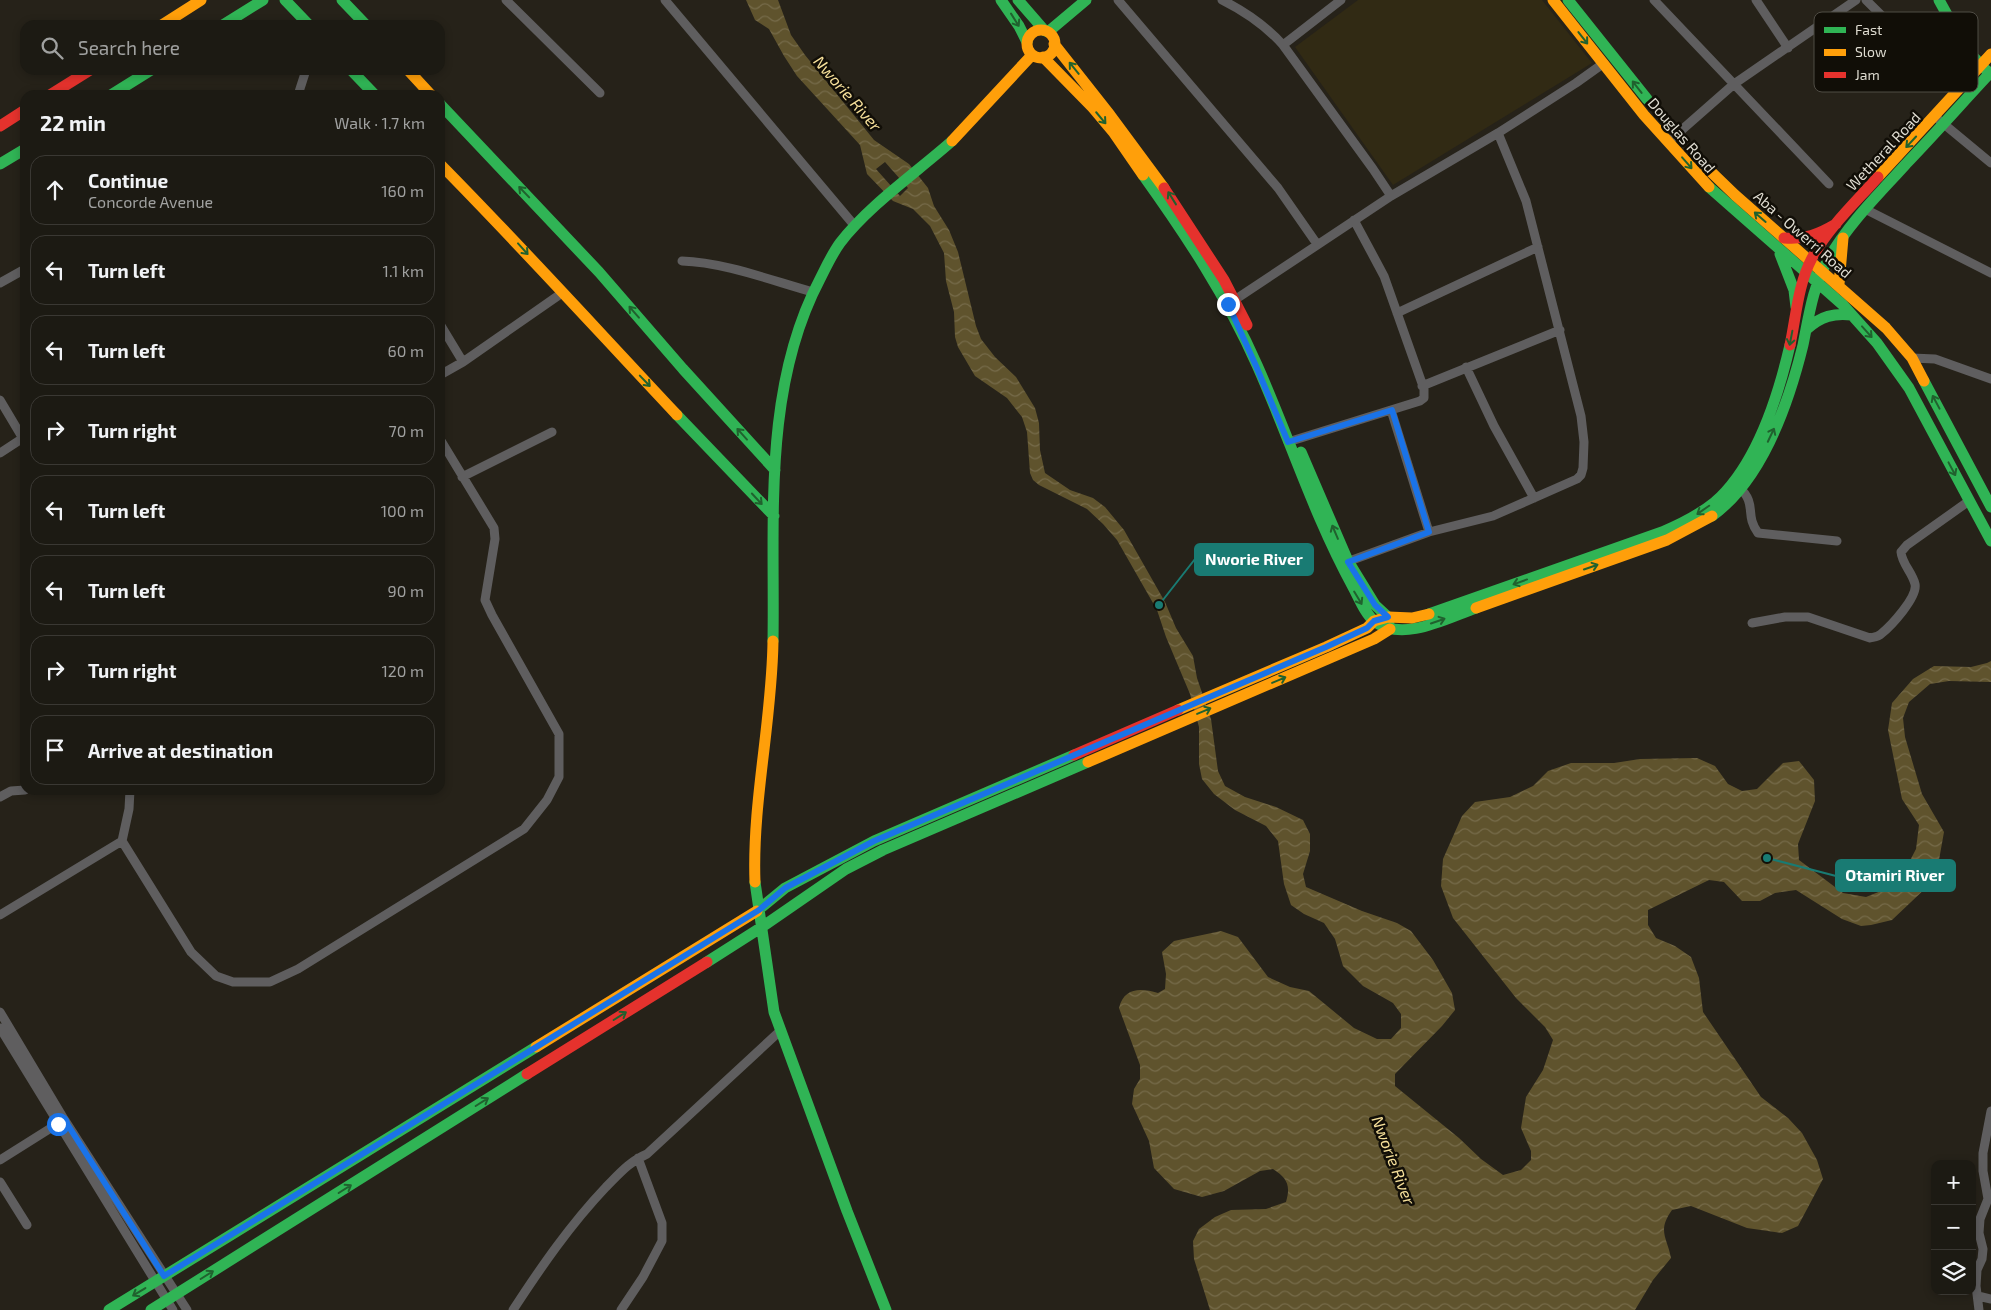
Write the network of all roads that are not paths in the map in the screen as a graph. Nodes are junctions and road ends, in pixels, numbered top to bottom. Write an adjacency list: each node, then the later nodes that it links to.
1 (201, 0): 23 (main road)
2 (263, 0): 24 (main road)
3 (285, 0): 25 (main road)
4 (342, 0): 26 (main road)
5 (506, 0): 53 (street)
6 (665, 0): 70 (street)
7 (1001, 0): 29 (main road, one-way to 29)
8 (1018, 0): 28 (main road)
9 (1086, 0): 28 (main road)
10 (1118, 0): 73 (street)
11 (1222, 0): 31 (street)
12 (1341, 0): 31 (street)
13 (1552, 0): 37 (main road, Douglas Road, one-way to 37)
14 (1568, 0): 35 (main road)
15 (1654, 0): 45 (street)
16 (1756, 0): 32 (street)
17 (1856, 0): 20 (street)
18 (1866, 0): 21 (street)
19 (1939, 0): 22 (main road)
20 (1839, 12)
21 (1878, 12)
22 (1946, 12)
23 (170, 20)
24 (231, 20)
25 (304, 20)
26 (361, 20)
27 (1814, 30): 32 (street)
28 (1047, 31): 29 (main road); 30 (main road)
29 (1027, 42): 34 (main road)
30 (1054, 44): 34 (main road); 87 (main road, one-way to 30)
31 (1283, 45): 66 (street)
32 (1788, 48): 45 (street)
33 (1991, 54): 38 (main road, Wetheral Road)
34 (1038, 56): 70 (main road); 87 (main road, one-way to 87)
35 (1613, 57): 37 (street); 55 (main road, one-way to 35)
36 (1978, 62): 38 (main road)
37 (1603, 64): 59 (street); 60 (main road, Douglas Road)
38 (1987, 71): 44 (main road, Wetheral Road)
39 (82, 75): 46 (main road)
40 (143, 75): 47 (main road)
41 (304, 75): 48 (street)
42 (356, 75): 49 (main road)
43 (413, 75): 50 (main road)
44 (1978, 80)
45 (1734, 84): 60 (street); 65 (street)
46 (58, 90)
47 (119, 90)
48 (300, 90)
49 (370, 90)
50 (427, 90)
51 (1957, 92): 57 (main road, Wetheral Road)
52 (1966, 92): 57 (main road, Wetheral Road)
53 (600, 93)
54 (445, 109): 108 (main road, one-way to 54)
55 (1655, 110)
56 (20, 113): 58 (main road)
57 (1939, 120): 62 (street); 67 (main road, Wetheral Road); 69 (main road, Wetheral Road, one-way to 69)
58 (0, 126)
59 (1498, 133): 66 (street); 74 (street)
60 (1672, 134): 71 (main road, Aba - Owerri Road, one-way to 60); 75 (main road, Douglas Road, one-way to 75)
61 (20, 152): 63 (main road)
62 (1991, 163)
63 (0, 164)
64 (445, 169): 86 (main road, one-way to 86)
65 (1829, 184)
66 (1391, 196): 68 (street)
67 (1866, 209): 72 (main road, Wetheral Road); 80 (street)
68 (1354, 220): 73 (street); 89 (street)
69 (1836, 224): 71 (main road); 76 (main road, Wetheral Road)
70 (854, 225): 85 (main road)
71 (1784, 238): 76 (main road, Aba - Owerri Road)
72 (1843, 238): 78 (main road, Wetheral Road); 84 (main road)
73 (1317, 244): 87 (street)
74 (1538, 247): 89 (street); 92 (street)
75 (1779, 251): 81 (main road, Douglas Road); 88 (main road)
76 (1810, 260): 78 (main road, Aba - Owerri Road); 81 (main road, Wetheral Road)
77 (682, 261): 85 (street)
78 (1822, 270): 83 (main road, Wetheral Road); 84 (main road, Aba - Owerri Road)
79 (20, 272): 82 (street)
80 (1991, 273)
81 (1806, 274): 83 (main road, Aba - Owerri Road); 88 (main road, Wetheral Road)
82 (0, 283)
83 (1817, 284): 90 (main road, Aba - Owerri Road); 91 (main road, Wetheral Road)
84 (1839, 284): 94 (main road, Aba - Owerri Road)
85 (813, 292): 108 (main road)
86 (562, 293): 95 (street); 114 (main road, one-way to 114)
87 (1232, 302): 104 (main road)
88 (1796, 307): 120 (main road, Wetheral Road, one-way to 120)
89 (1397, 313): 99 (street)
90 (1852, 315): 91 (main road); 112 (main road, Aba - Owerri Road, one-way to 112)
91 (1806, 329): 110 (main road, Wetheral Road, one-way to 91)
92 (1560, 330): 96 (street); 111 (street)
93 (445, 332): 95 (street)
94 (1912, 358): 98 (street); 113 (main road, Aba - Owerri Road, one-way to 94)
95 (463, 362): 97 (street)
96 (1466, 367): 99 (street); 111 (street)
97 (445, 372)
98 (1991, 379)
99 (1422, 386): 101 (street)
100 (0, 400): 103 (street)
101 (1392, 410): 104 (street); 115 (street)
102 (552, 432): 109 (street)
103 (20, 433)
104 (1292, 440): 118 (main road)
105 (20, 442): 107 (street)
106 (445, 447): 109 (street)
107 (0, 452)
108 (775, 470): 114 (main road)
109 (462, 477): 126 (street)
110 (1739, 487): 116 (street); 120 (main road, Wetheral Road, one-way to 110)
111 (1534, 498): 115 (street)
112 (1969, 501): 117 (main road, Aba - Owerri Road); 121 (street)
113 (1991, 507)
114 (774, 516): 127 (main road)
115 (1429, 532): 118 (street)
116 (1837, 541)
117 (1991, 541)
118 (1344, 563): 119 (main road, one-way to 119); 120 (main road)
119 (1374, 621): 120 (main road); 122 (main road)
120 (1389, 623): 122 (main road, one-way to 120)
121 (1752, 623)
122 (1232, 693): 127 (main road); 129 (main road, one-way to 122)
123 (20, 790): 125 (street)
124 (130, 795): 126 (street)
125 (0, 797)
126 (122, 841): 128 (street)
127 (759, 910): 129 (main road); 139 (main road)
128 (0, 915)
129 (762, 927): 132 (main road); 142 (main road, one-way to 129)
130 (0, 1012): 134 (street)
131 (0, 1028): 134 (street)
132 (780, 1031): 135 (street); 148 (main road)
133 (1991, 1112): 140 (street)
134 (61, 1121): 136 (street); 139 (street)
135 (638, 1158): 146 (street); 147 (street)
136 (0, 1160)
137 (0, 1182): 138 (street)
138 (27, 1225)
139 (160, 1279): 142 (street); 143 (main road, one-way to 143)
140 (1978, 1296): 141 (street); 149 (street)
141 (1991, 1300)
142 (172, 1302): 144 (main road); 145 (street)
143 (109, 1310)
144 (151, 1310)
145 (187, 1310)
146 (512, 1310)
147 (621, 1310)
148 (886, 1310)
149 (1979, 1310)

